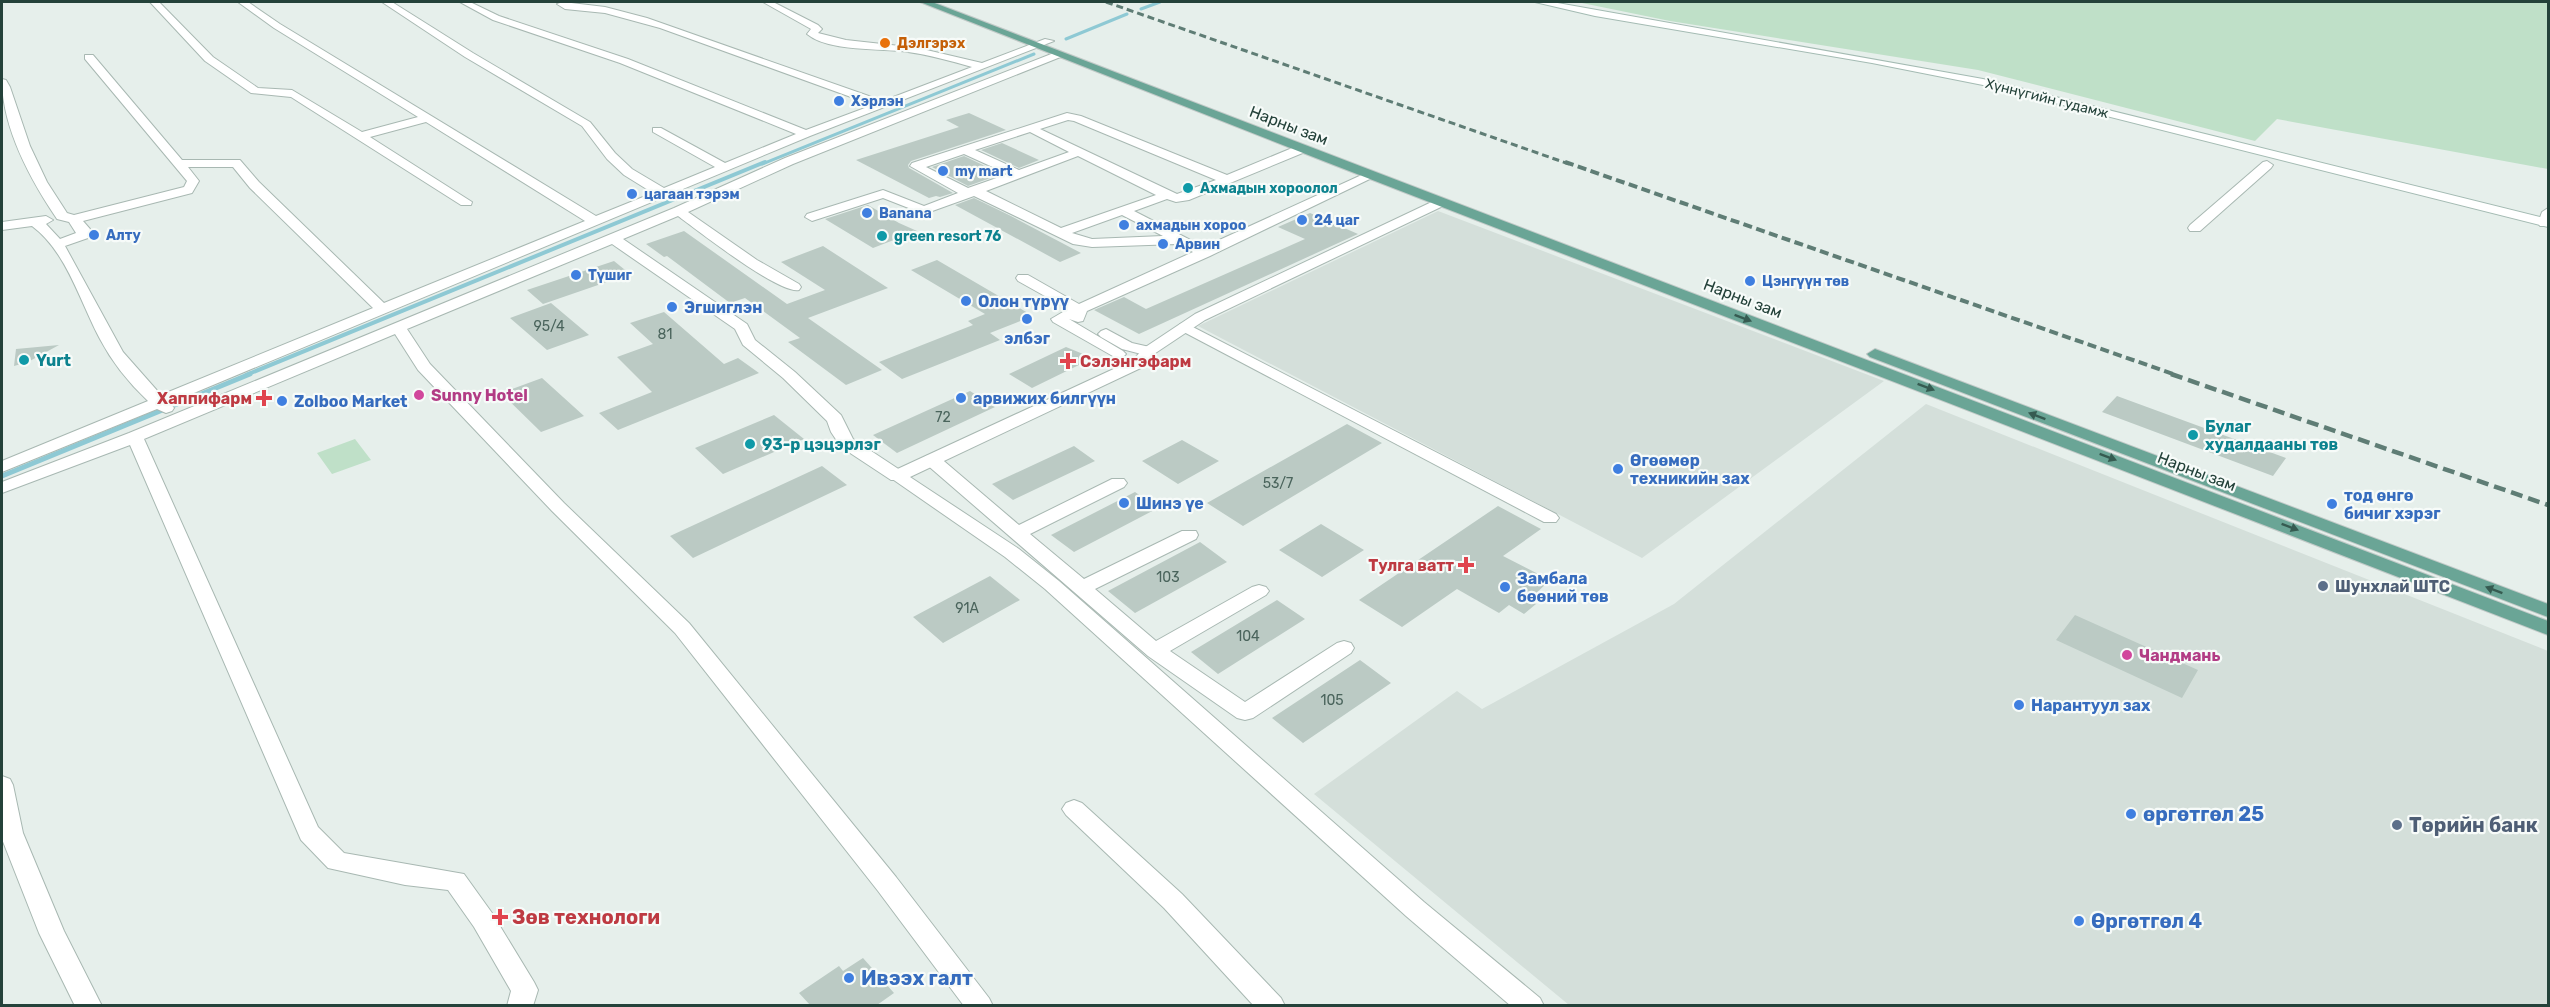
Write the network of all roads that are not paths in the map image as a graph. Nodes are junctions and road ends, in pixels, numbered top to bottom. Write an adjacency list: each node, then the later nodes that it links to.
1 (154, 2): 22 (street)
2 (243, 2): 16 (street)
3 (386, 2): 33 (street)
4 (464, 2): 20 (street)
5 (566, 2): 15 (street)
6 (766, 2): 13 (street)
7 (925, 2): 10 (main road, Нарны зам)
8 (946, 2): 10 (main road, Нарны зам)
9 (1540, 2): 41 (street, Хүннүгийн гудамж)
10 (1043, 43): 11 (main road, Нарны зам); 13 (street); 71 (main road, Нарны зам, one-way to 10)
11 (1059, 54): 23 (main road, Нарны зам); 38 (street)
12 (89, 57): 26 (street)
13 (982, 66): 15 (street)
14 (2, 81): 19 (street)
15 (884, 105): 20 (street)
16 (428, 118): 22 (street); 42 (street)
17 (1030, 128): 24 (street); 25 (street); 31 (street)
18 (657, 130): 28 (street)
19 (18, 131): 21 (street); 39 (street)
20 (806, 134): 28 (street)
21 (2, 135)
22 (360, 136): 35 (street)
23 (1301, 149): 30 (main road, Нарны зам); 31 (street)
24 (964, 150): 29 (street); 32 (street)
25 (1079, 152): 29 (street); 34 (street)
26 (178, 164): 39 (street); 53 (street)
27 (2267, 165): 45 (street)
28 (726, 168): 33 (street)
29 (1018, 174): 32 (street)
30 (1370, 176): 36 (main road, Нарны зам); 50 (street)
31 (1226, 179): 34 (street)
32 (970, 191): 40 (street); 46 (street)
33 (664, 194): 42 (street)
34 (1167, 195): 37 (street)
35 (466, 202)
36 (1438, 203): 56 (street); 72 (main road, Нарны зам, one-way to 72)
37 (1123, 210): 46 (street); 48 (street)
38 (679, 211): 47 (street); 52 (street)
39 (68, 217): 43 (street); 49 (street)
40 (812, 217)
41 (2547, 219)
42 (596, 222): 53 (street)
43 (36, 224): 44 (street); 49 (street)
44 (2, 226)
45 (2195, 228)
46 (1058, 233): 48 (street)
47 (613, 238): 55 (street); 63 (street)
48 (1177, 240): 50 (street)
49 (58, 244): 59 (street)
50 (1205, 253): 54 (street)
51 (1023, 278): 54 (street)
52 (794, 287)
53 (382, 309): 59 (street)
54 (1080, 310): 57 (street); 58 (street)
55 (398, 327): 59 (street); 79 (street)
56 (1185, 327): 57 (street); 66 (street)
57 (1149, 351): 61 (street)
58 (1118, 354)
59 (166, 409): 60 (street); 62 (street)
60 (135, 437): 65 (street); 78 (street)
61 (932, 460): 63 (street); 67 (street)
62 (2, 467)
63 (897, 476): 81 (street)
64 (1118, 483): 67 (street)
65 (2, 488)
66 (1550, 518)
67 (1019, 532): 69 (street)
68 (1189, 535): 69 (street)
69 (1082, 588): 74 (street)
70 (1258, 591): 74 (street)
71 (2548, 611)
72 (2548, 628)
73 (1344, 648): 74 (street)
74 (1155, 651)
75 (2, 785): 77 (street)
76 (1074, 810): 80 (street)
77 (89, 1005)
78 (520, 1005)
79 (980, 1005)
80 (1272, 1005)
81 (1531, 1005)

